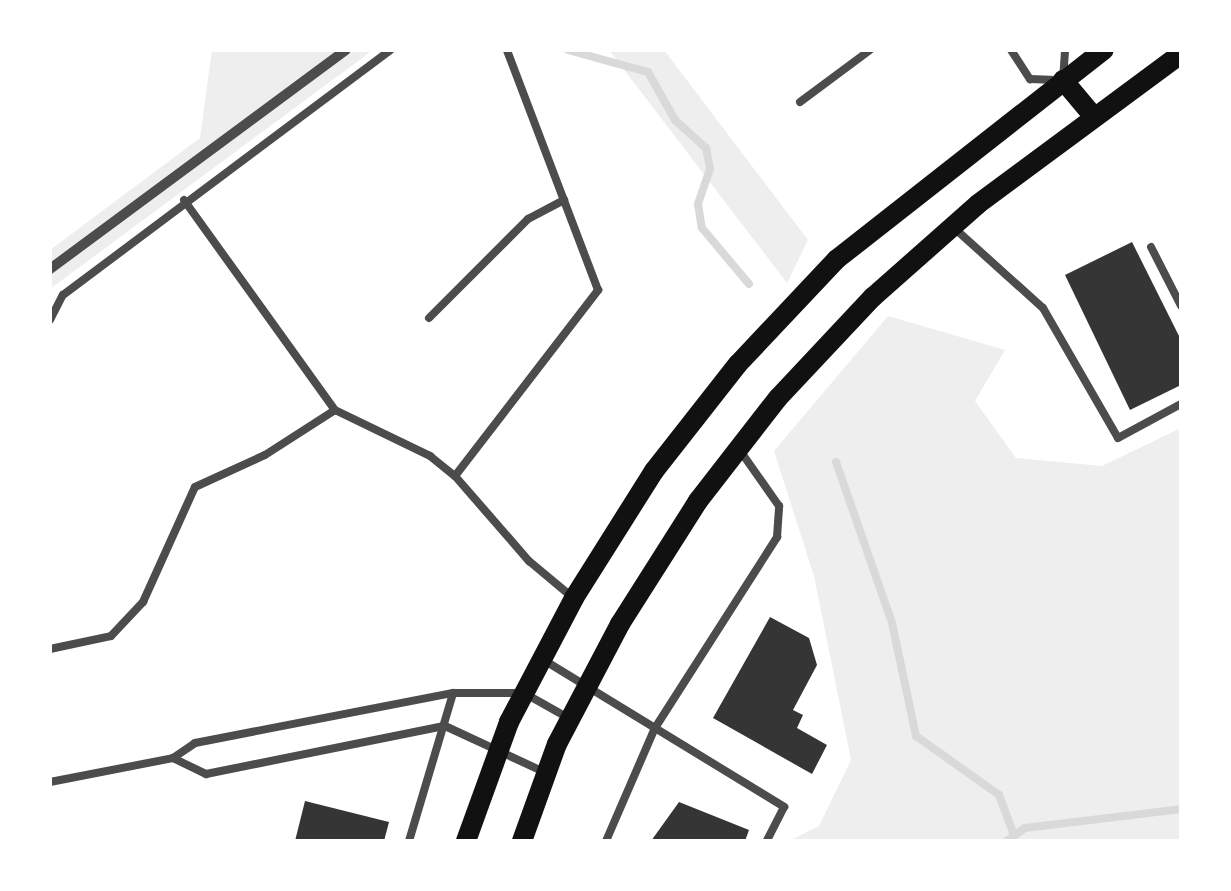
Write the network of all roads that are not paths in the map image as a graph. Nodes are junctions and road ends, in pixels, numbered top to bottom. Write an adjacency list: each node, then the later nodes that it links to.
1 (346, 50): 16 (street)
2 (391, 50): 12 (lane)
3 (507, 50): 13 (lane)
4 (870, 50): 10 (lane)
5 (1010, 50): 9 (lane)
6 (1065, 50): 9 (lane)
7 (1104, 50): 9 (main road)
8 (1181, 54): 11 (main road)
9 (1063, 80): 11 (main road); 24 (main road)
10 (800, 102)
11 (1094, 118): 14 (main road)
12 (184, 200): 19 (lane); 21 (lane)
13 (564, 200): 18 (lane); 23 (lane)
14 (953, 227): 20 (lane); 22 (main road)
15 (1151, 247): 17 (lane)
16 (50, 269)
17 (1181, 306)
18 (429, 318)
19 (50, 320)
20 (1181, 404)
21 (336, 410): 23 (lane); 25 (lane)
22 (738, 448): 27 (main road); 32 (lane)
23 (455, 476): 24 (lane)
24 (574, 598): 26 (main road)
25 (50, 648)
26 (542, 660): 27 (lane); 29 (main road)
27 (587, 686): 30 (main road); 32 (lane)
28 (453, 693): 29 (lane); 31 (lane); 34 (lane)
29 (524, 693): 30 (lane); 33 (main road)
30 (570, 719): 35 (main road)
31 (444, 726): 33 (lane); 34 (lane); 37 (lane)
32 (656, 728): 40 (lane); 41 (lane)
33 (498, 751): 35 (lane); 38 (main road)
34 (172, 758): 36 (lane)
35 (546, 773): 39 (main road)
36 (50, 782)
37 (409, 841)
38 (466, 841)
39 (522, 841)
40 (606, 841)
41 (767, 841)

